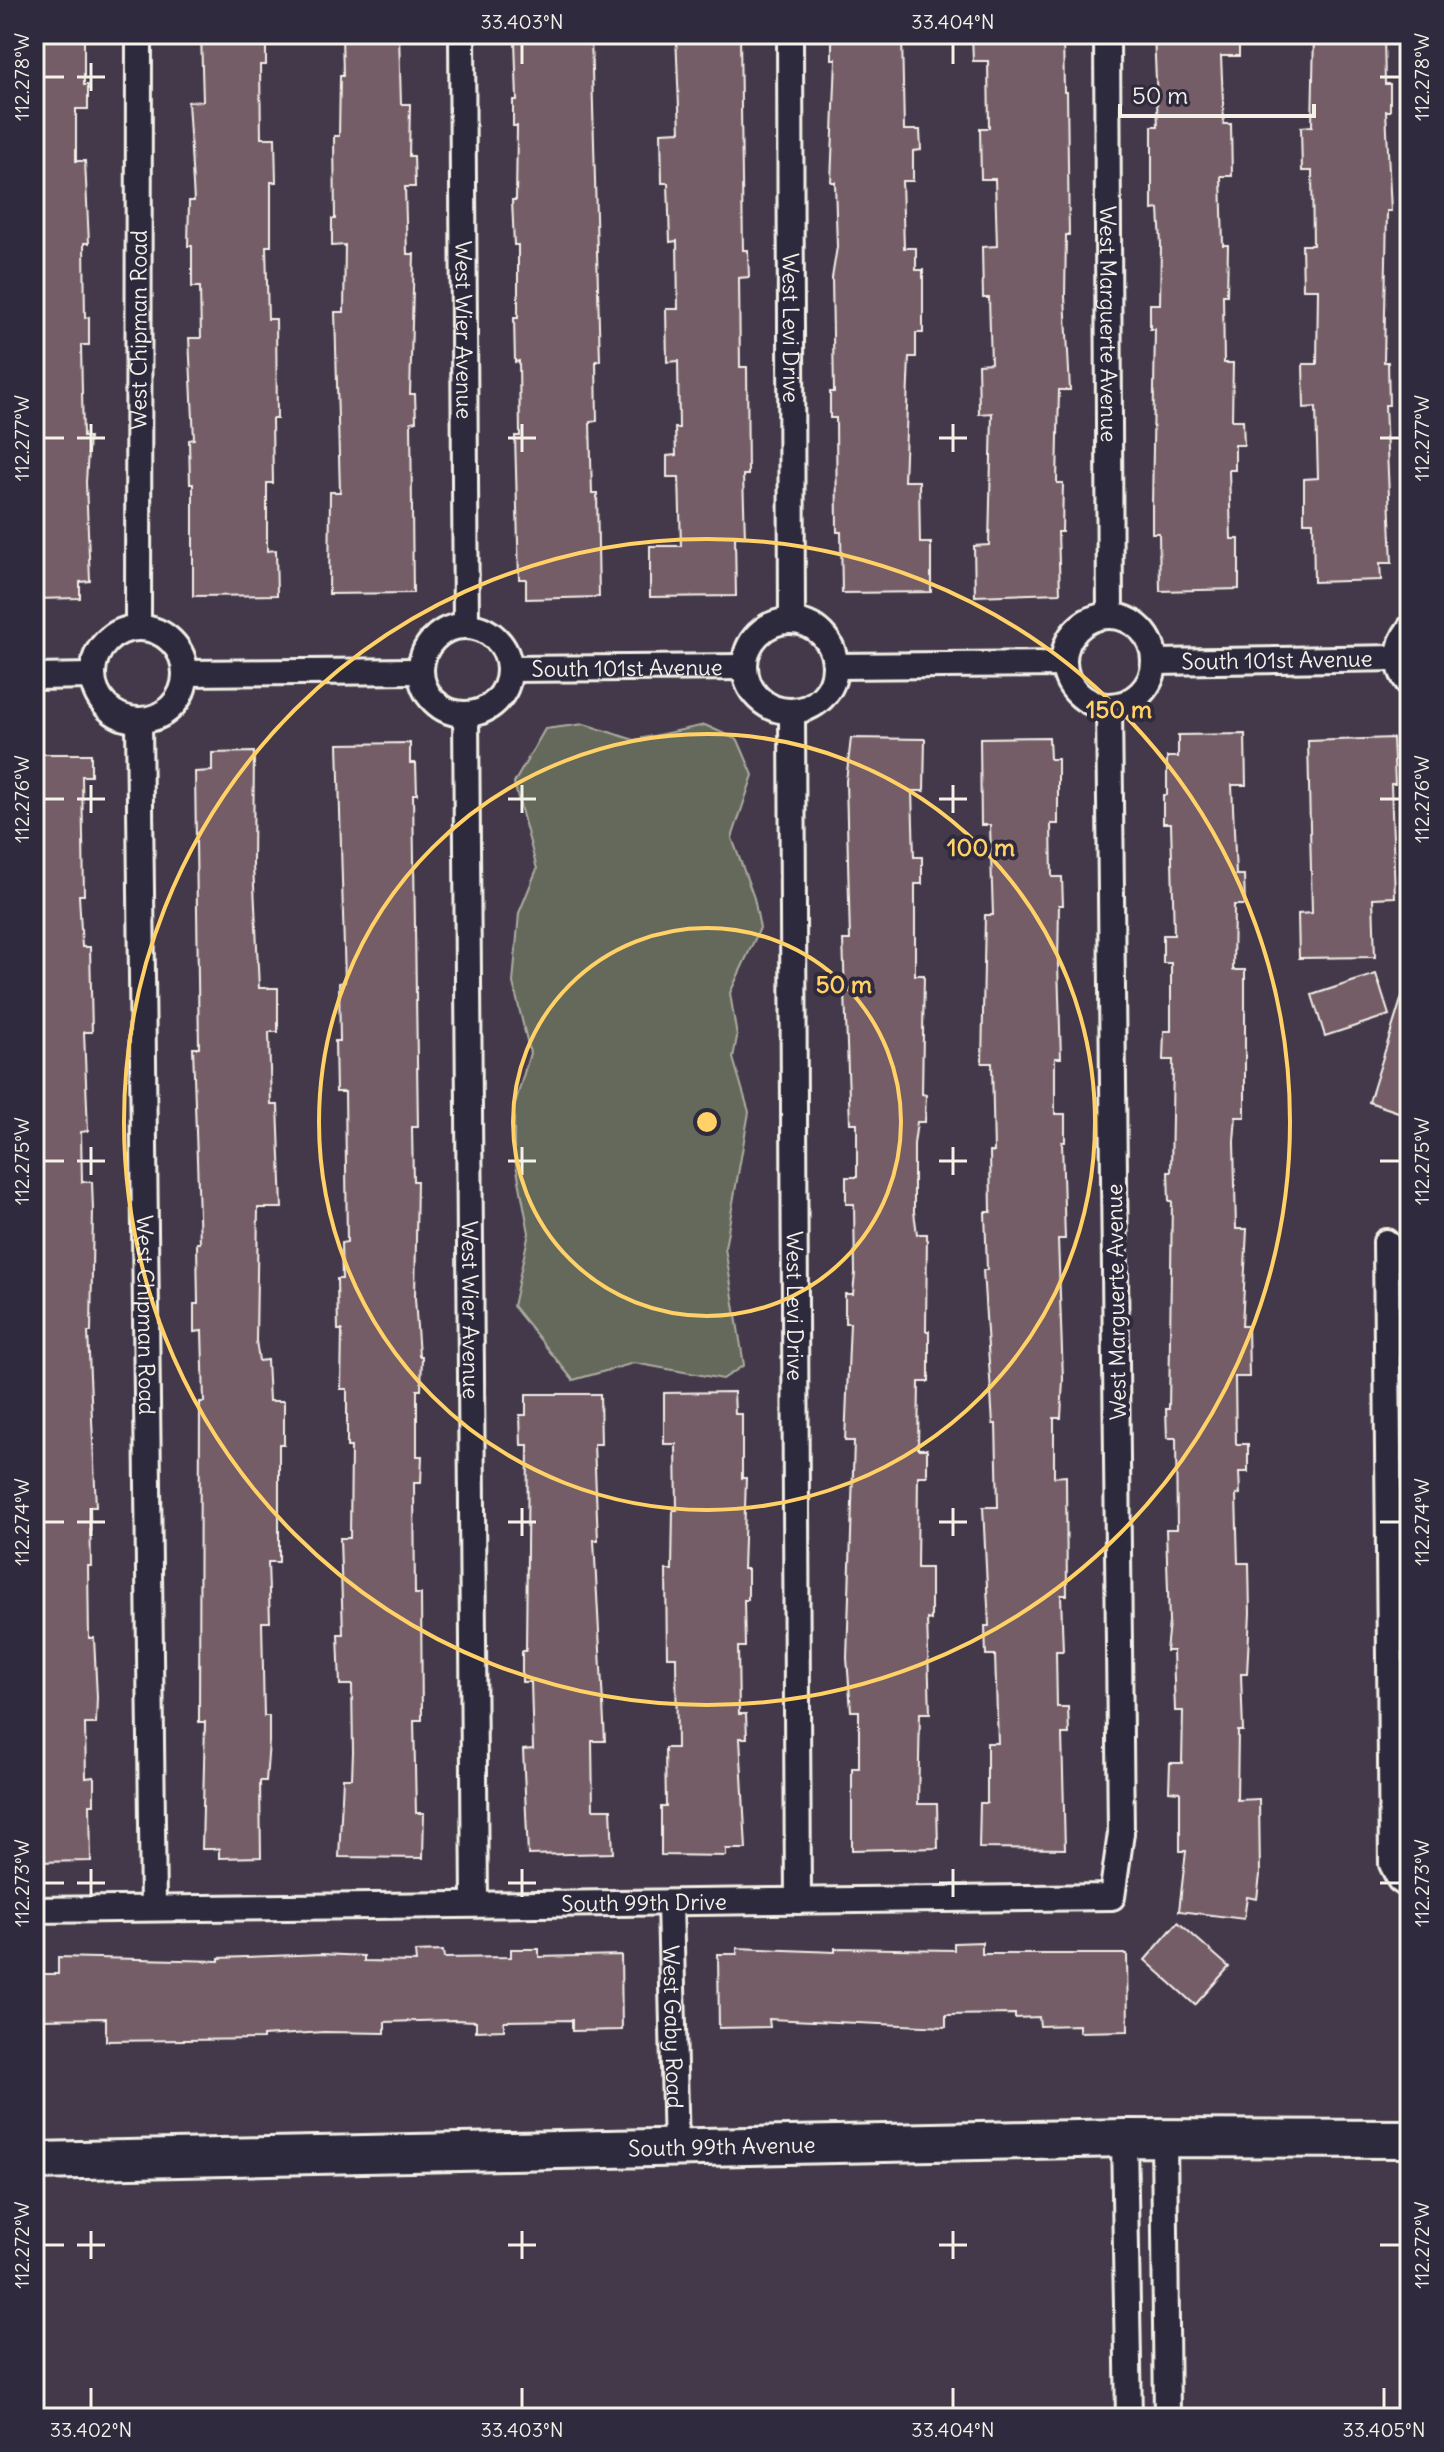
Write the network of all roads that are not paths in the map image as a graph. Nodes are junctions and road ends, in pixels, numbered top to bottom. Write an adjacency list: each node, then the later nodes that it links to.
1 (139, 34): 8 (street, West Chipman Road)
2 (462, 34): 7 (street, West Wier Avenue)
3 (790, 34): 6 (street, West Levi Drive)
4 (1107, 34): 5 (street, West Marguerte Avenue)
5 (1110, 616): 11 (street); 12 (street)
6 (792, 621): 13 (street); 14 (street)
7 (466, 626): 15 (street); 16 (street)
8 (138, 628): 17 (street); 18 (street)
9 (1410, 628): 10 (street)
10 (1399, 658): 11 (street, South 101st Avenue); 20 (street)
11 (1155, 662): 21 (street)
12 (1064, 664): 13 (street); 21 (street)
13 (835, 666): 22 (street)
14 (745, 667): 15 (street, South 101st Avenue); 22 (street)
15 (509, 669): 23 (street)
16 (421, 671): 17 (street); 23 (street)
17 (185, 673): 24 (street)
18 (93, 676): 19 (street); 24 (street)
19 (34, 677)
20 (1410, 685)
21 (1109, 706): 28 (street, West Marguerte Avenue)
22 (792, 712): 29 (street, West Levi Drive)
23 (466, 714): 31 (street, West Wier Avenue)
24 (139, 721): 32 (street, West Chipman Road)
25 (1386, 1242): 26 (street)
26 (1399, 1337): 27 (street)
27 (1410, 1887)
28 (1112, 1897): 29 (street, South 99th Drive)
29 (798, 1901): 30 (street, South 99th Drive)
30 (670, 1903): 31 (street, South 99th Drive); 37 (street, West Gaby Road)
31 (475, 1904): 32 (street, South 99th Drive)
32 (153, 1908): 33 (street, South 99th Drive)
33 (34, 1910)
34 (1124, 2138): 35 (main road, South 99th Avenue); 37 (main road, South 99th Avenue); 39 (street)
35 (1164, 2138): 36 (main road, South 99th Avenue); 40 (street)
36 (1410, 2139)
37 (676, 2150): 38 (main road, South 99th Avenue)
38 (34, 2161)
39 (1129, 2418)
40 (1167, 2418)

